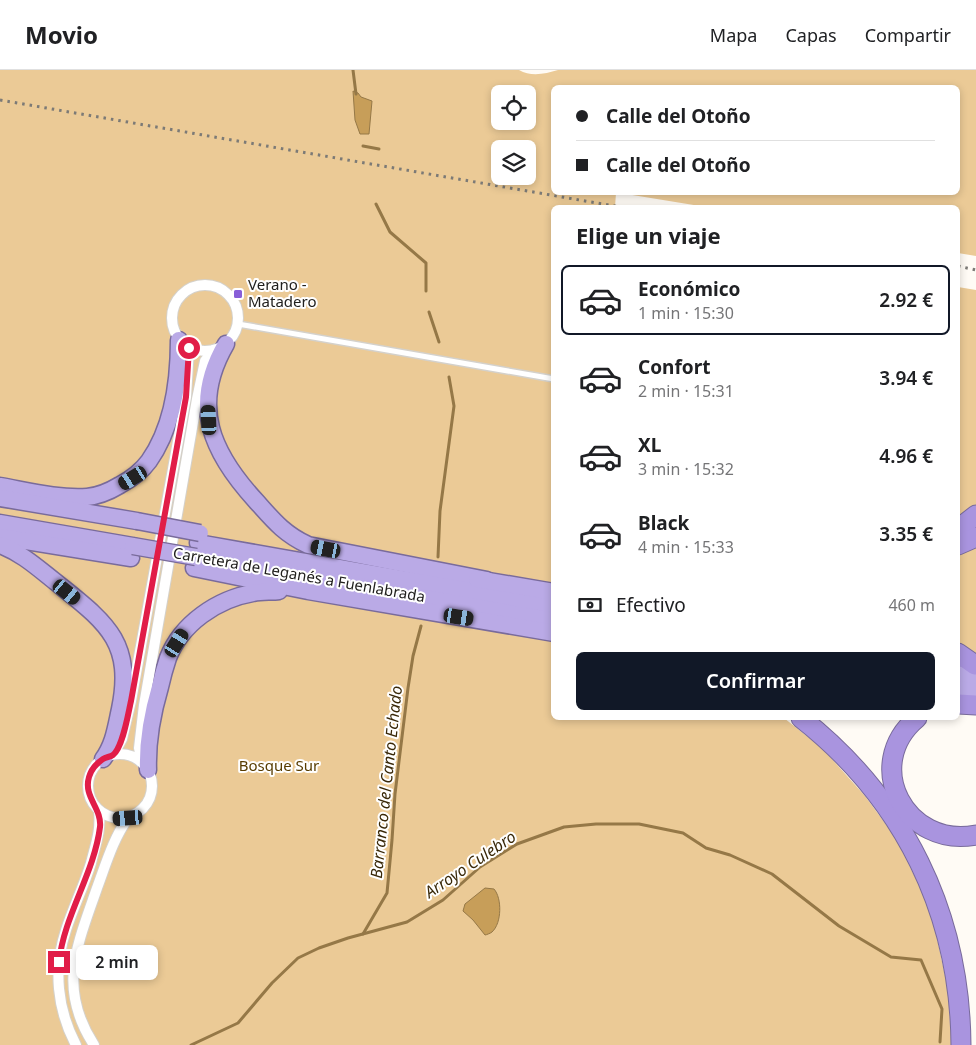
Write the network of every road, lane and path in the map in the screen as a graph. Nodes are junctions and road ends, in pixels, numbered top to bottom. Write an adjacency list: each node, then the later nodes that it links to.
1 (238, 324): 2 (street); 3 (street); 4 (lane)
2 (184, 344): 3 (street); 5 (highway); 33 (street)
3 (220, 347): 17 (highway); 34 (street)
4 (551, 378)
5 (0, 486)
6 (0, 498): 13 (highway)
7 (0, 509): 13 (highway, Carretera de Leganés a Fuenlabrada)
8 (976, 515): 10 (highway)
9 (0, 524): 13 (highway)
10 (960, 527)
11 (0, 536): 13 (highway)
12 (976, 537): 14 (highway)
13 (134, 539): 16 (highway, Carretera de Leganés a Fuenlabrada, bridge); 16 (highway, bridge)
14 (960, 544)
15 (0, 545): 33 (highway)
16 (197, 550): 17 (highway); 18 (highway); 20 (highway, Carretera de Leganés a Fuenlabrada); 21 (highway, Carretera de Leganés a Fuenlabrada)
17 (486, 580): 19 (highway)
18 (308, 591): 22 (highway); 34 (highway)
19 (551, 591)
20 (551, 606)
21 (551, 620)
22 (551, 632)
23 (960, 655): 24 (highway)
24 (971, 667)
25 (960, 689): 26 (highway)
26 (976, 692)
27 (960, 698): 28 (highway)
28 (976, 701)
29 (960, 704): 30 (highway)
30 (976, 705)
31 (803, 720): 40 (highway)
32 (915, 720): 37 (highway)
33 (108, 757): 34 (street); 35 (street)
34 (145, 766): 36 (street)
35 (99, 811): 36 (street); 39 (street)
36 (128, 818): 38 (street)
37 (976, 834)
38 (93, 1044)
39 (76, 1045)
40 (961, 1045)

